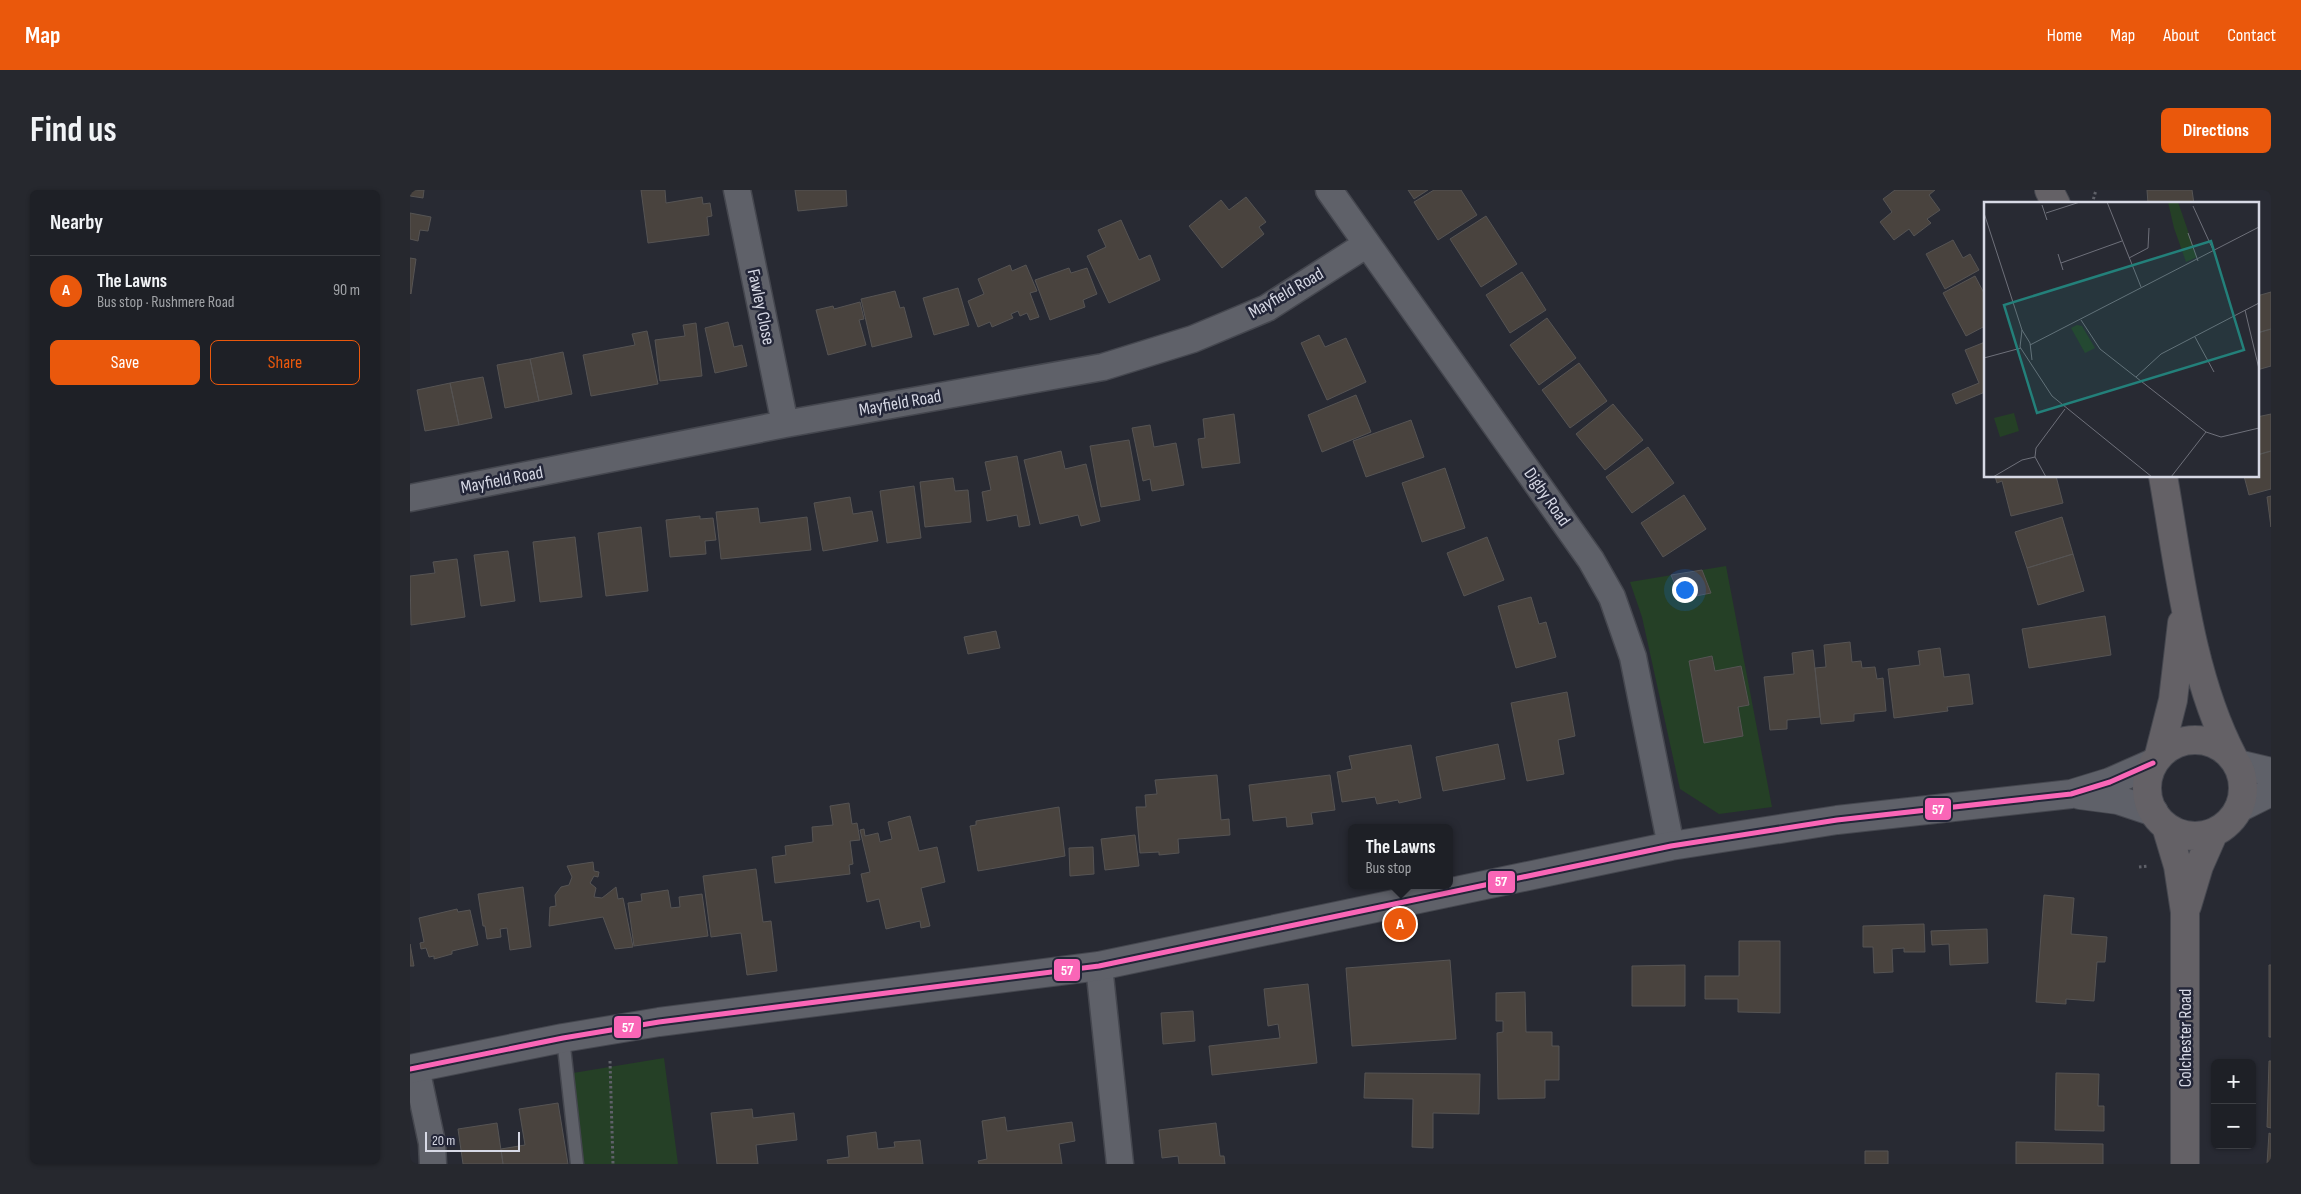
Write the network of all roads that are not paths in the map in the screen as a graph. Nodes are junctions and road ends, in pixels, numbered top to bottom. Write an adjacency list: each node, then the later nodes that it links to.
1 (737, 190): 6 (street, Fawley Close)
2 (1329, 190): 5 (street, Digby Road)
3 (2049, 190): 4 (main road)
4 (2055, 202)
5 (1367, 244): 6 (street, Mayfield Road); 18 (street, Digby Road)
6 (785, 424): 8 (street, Mayfield Road)
7 (2162, 478): 9 (main road)
8 (410, 498)
9 (2184, 594): 10 (main road); 11 (main road)
10 (2156, 759): 11 (main road); 14 (street); 16 (main road)
11 (2235, 760): 12 (street); 15 (main road)
12 (2271, 772)
13 (2271, 792): 15 (street)
14 (2071, 794): 16 (street); 18 (street)
15 (2239, 808): 17 (main road)
16 (2160, 819): 17 (main road); 19 (main road, Colchester Road)
17 (2214, 832): 19 (main road, Colchester Road)
18 (1671, 846): 20 (street)
19 (2185, 912): 26 (main road, Colchester Road)
20 (1099, 966): 21 (street); 25 (street)
21 (563, 1038): 22 (street); 24 (lane)
22 (413, 1069): 23 (street)
23 (433, 1164)
24 (577, 1164)
25 (1120, 1164)
26 (2185, 1164)

